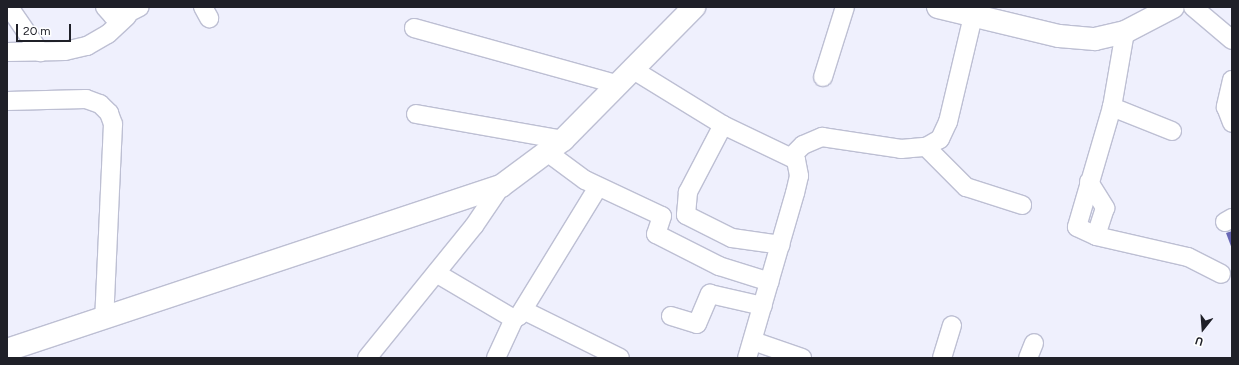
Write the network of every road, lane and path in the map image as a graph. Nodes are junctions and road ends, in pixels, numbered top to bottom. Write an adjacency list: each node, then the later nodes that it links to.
1 (9, 7): 14 (street)
2 (105, 7): 8 (street)
3 (694, 7): 15 (street)
4 (845, 7): 16 (street)
5 (938, 7): 9 (street)
6 (1173, 7): 11 (street)
7 (1193, 7): 12 (street)
8 (134, 12): 14 (street)
9 (973, 16): 11 (street); 26 (street)
10 (414, 28): 18 (street)
11 (1125, 32): 20 (street)
12 (1232, 40)
13 (7, 52): 14 (street)
14 (40, 52)
15 (632, 69): 18 (street); 23 (street)
16 (823, 77)
17 (1232, 80): 22 (street)
18 (616, 84): 25 (street)
19 (7, 101): 42 (street)
20 (1112, 107): 24 (street); 28 (street)
21 (416, 114): 25 (street)
22 (1232, 123)
23 (723, 125): 27 (street); 33 (street)
24 (1172, 131)
25 (555, 146): 29 (street); 30 (street)
26 (926, 147): 27 (street); 31 (street)
27 (792, 157): 33 (street)
28 (1089, 182): 32 (street); 32 (street)
29 (501, 186): 35 (street); 42 (street)
30 (598, 187): 34 (street); 40 (street)
31 (1022, 205)
32 (1096, 236): 36 (street)
33 (781, 245): 37 (street)
34 (719, 266): 37 (street); 38 (street)
35 (436, 273): 40 (street); 46 (street)
36 (1221, 274)
37 (770, 282): 39 (street)
38 (710, 294): 39 (street); 41 (street)
39 (762, 306): 44 (street)
40 (518, 314): 47 (street); 48 (street)
41 (670, 316)
42 (104, 320): 45 (street)
43 (952, 325): 51 (street)
44 (753, 341): 49 (street); 50 (street)
45 (7, 350)
46 (367, 358)
47 (496, 358)
48 (620, 358)
49 (747, 358)
50 (802, 358)
51 (942, 358)

